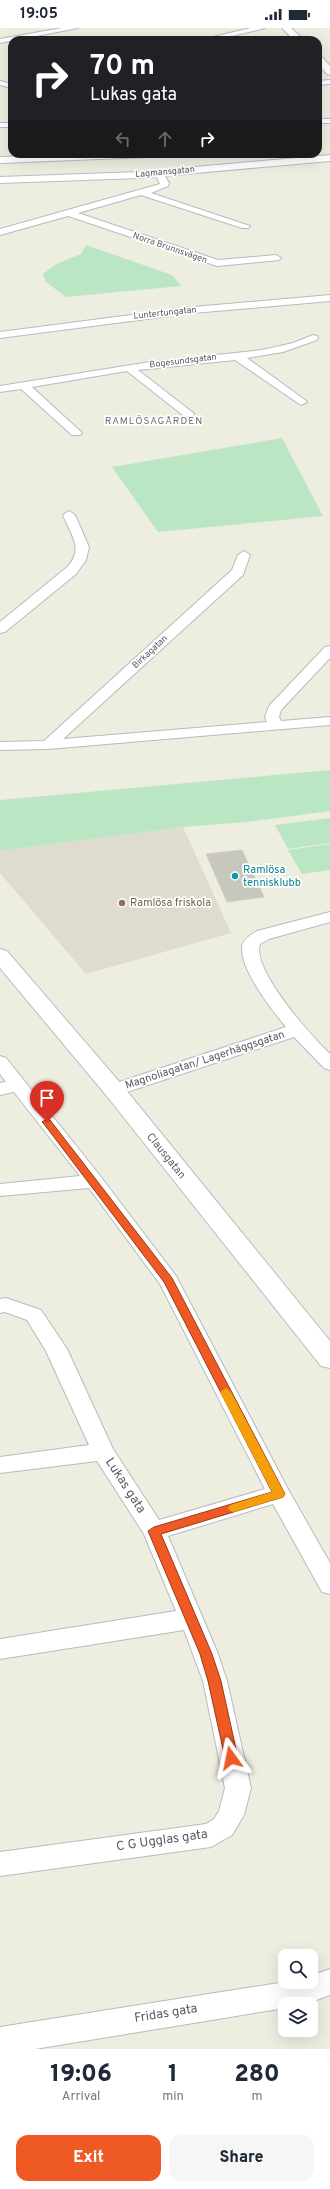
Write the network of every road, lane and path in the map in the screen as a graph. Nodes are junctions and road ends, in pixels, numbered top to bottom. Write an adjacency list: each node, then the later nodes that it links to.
1 (74, 28): 4 (street)
2 (261, 28): 5 (street)
3 (286, 28): 6 (street)
4 (28, 36)
5 (223, 36)
6 (295, 36)
7 (322, 63): 8 (street)
8 (330, 72)
9 (49, 158): 11 (street)
10 (330, 158): 12 (street, Lagmansgatan)
11 (0, 160)
12 (159, 173): 13 (street, Lagmansgatan); 14 (street)
13 (0, 180)
14 (143, 193): 15 (street); 16 (street)
15 (68, 213): 17 (street); 18 (street, Norra Brunnsvägen)
16 (244, 226)
17 (0, 232)
18 (276, 258)
19 (330, 298): 20 (street, Luntertungatan)
20 (0, 335)
21 (314, 338): 22 (street, Bogesundsgatan)
22 (237, 356): 23 (street, Bogesundsgatan); 26 (street)
23 (129, 368): 24 (street, Bogesundsgatan); 27 (street, Bogesundsgatan)
24 (23, 385): 25 (street, Bogesundsgatan); 28 (street)
25 (0, 389)
26 (301, 402)
27 (188, 414)
28 (76, 433)
29 (69, 515): 31 (street)
30 (244, 555): 35 (street, Birkagatan)
31 (0, 629)
32 (330, 650): 34 (street)
33 (330, 721): 34 (street)
34 (276, 726): 35 (street)
35 (48, 745): 36 (street)
36 (0, 746)
37 (330, 917): 39 (street)
38 (0, 955): 43 (street, Clausgatan)
39 (296, 1030): 41 (street); 43 (street, Magnoliagatan/ Lagerhäggsgatan)
40 (0, 1062): 42 (street)
41 (330, 1064)
42 (9, 1088): 44 (street)
43 (114, 1090): 47 (street, Clausgatan)
44 (94, 1181): 45 (street); 50 (street)
45 (0, 1190)
46 (0, 1306): 48 (street, Lukas gata)
47 (330, 1359)
48 (103, 1452): 49 (street, Lukas gata); 51 (street, Lukas gata)
49 (0, 1465)
50 (279, 1494): 51 (street); 52 (street)
51 (154, 1531): 53 (street, C G Ugglas gata)
52 (330, 1585)
53 (190, 1619): 54 (street); 55 (street, C G Ugglas gata)
54 (0, 1649)
55 (0, 1864)
56 (330, 1982): 57 (street, Fridas gata)
57 (0, 2041)

